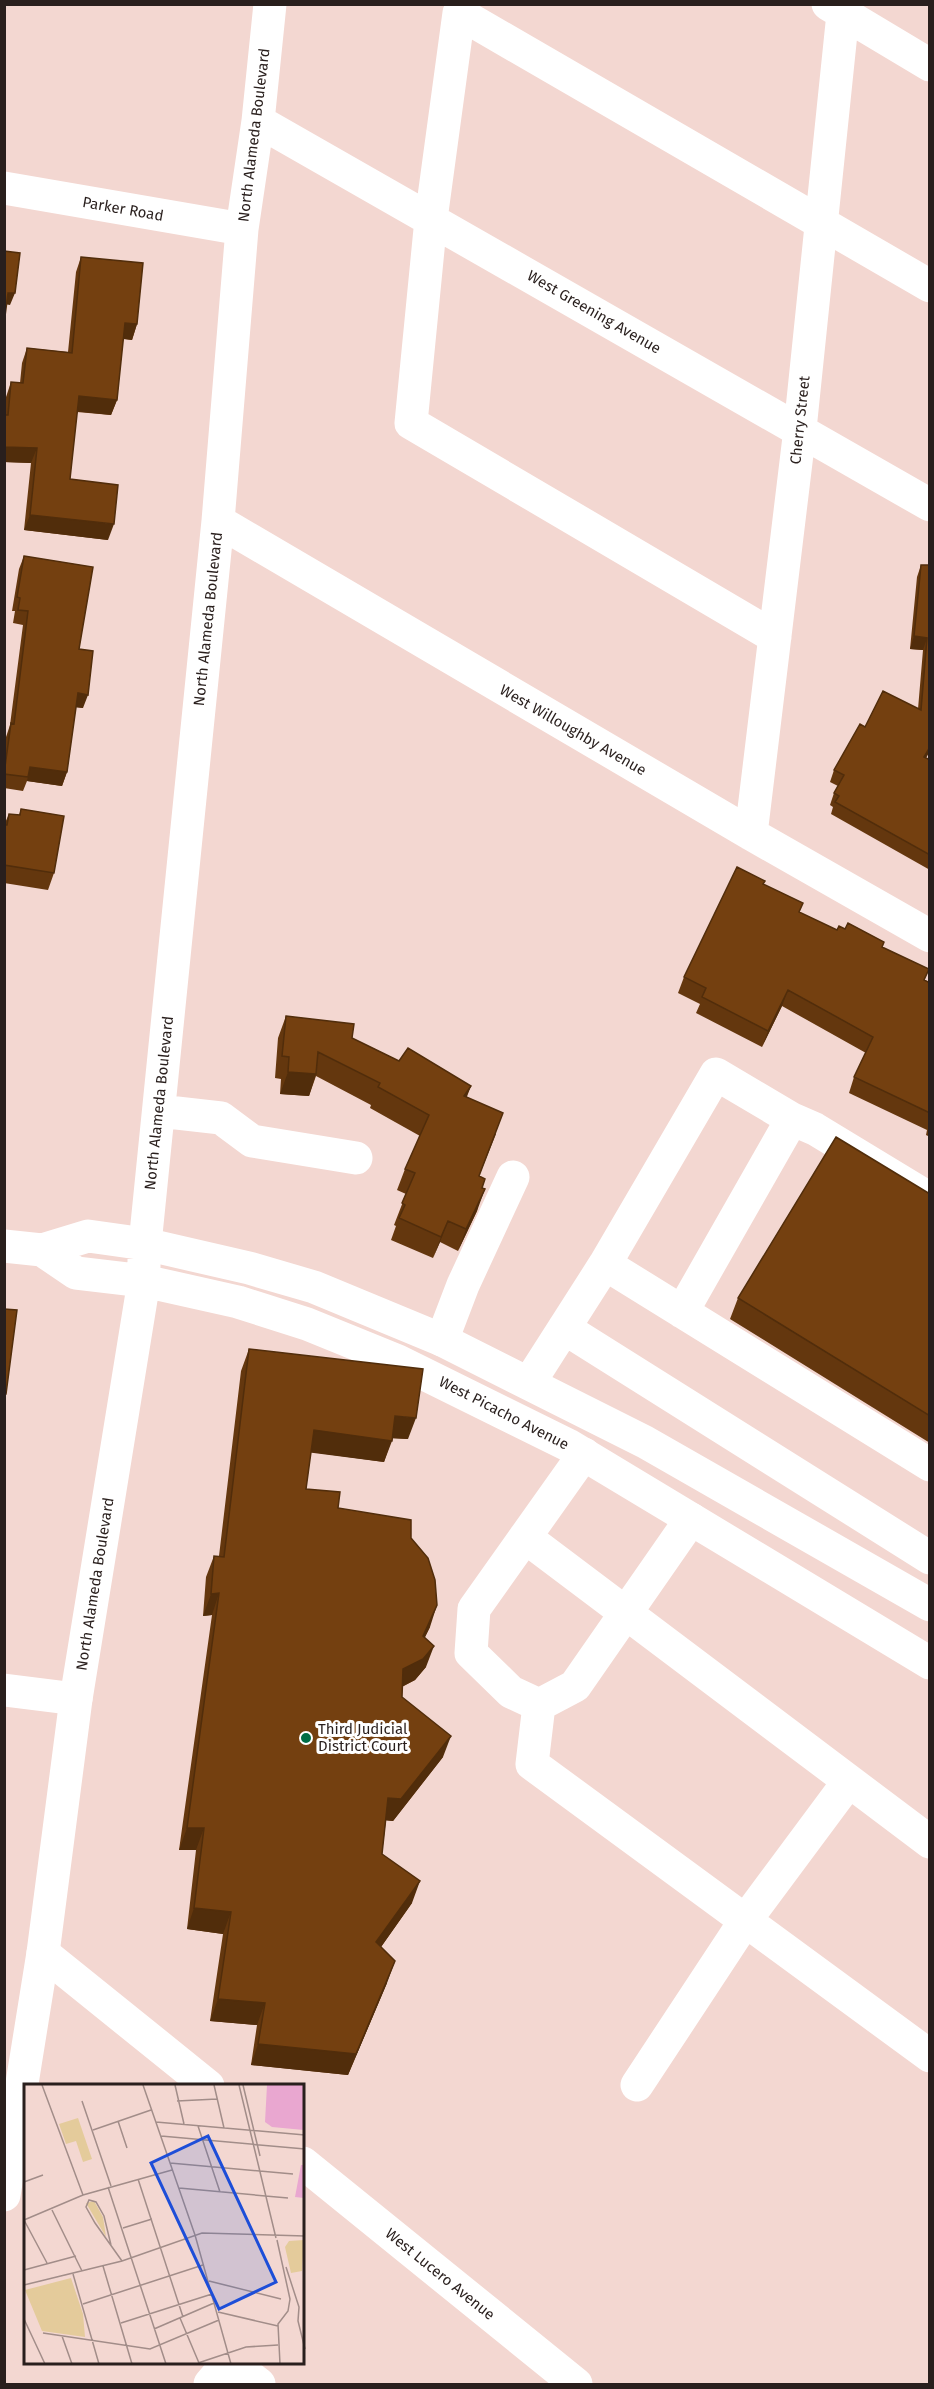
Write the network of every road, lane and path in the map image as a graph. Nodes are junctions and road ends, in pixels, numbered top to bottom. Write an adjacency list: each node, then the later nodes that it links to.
1 (270, 4): 5 (street, North Alameda Boulevard)
2 (838, 7): 4 (street); 8 (street, Cherry Street)
3 (459, 9): 7 (street); 8 (street)
4 (930, 65)
5 (258, 121): 7 (street, West Greening Avenue); 9 (street, North Alameda Boulevard)
6 (4, 188): 9 (street, Parker Road)
7 (431, 219): 11 (street, West Greening Avenue); 14 (street)
8 (821, 225): 10 (street); 11 (street, Cherry Street)
9 (242, 229): 13 (street, North Alameda Boulevard)
10 (930, 286)
11 (800, 429): 12 (street, West Greening Avenue); 14 (street, Cherry Street)
12 (930, 505)
13 (218, 521): 15 (street, West Willoughby Avenue); 17 (street, North Alameda Boulevard)
14 (775, 637): 15 (street, Cherry Street)
15 (751, 834): 16 (street, West Willoughby Avenue)
16 (930, 936)
17 (159, 1111): 19 (street); 22 (street, North Alameda Boulevard)
18 (792, 1119): 21 (street); 25 (street); 27 (street)
19 (356, 1158)
20 (513, 1177): 29 (street)
21 (930, 1199)
22 (145, 1245): 24 (street, West Picacho Avenue); 26 (street, North Alameda Boulevard); 29 (street, West Picacho Avenue)
23 (4, 1246): 24 (street, West Picacho Avenue)
24 (42, 1250): 26 (street, West Picacho Avenue)
25 (605, 1264): 27 (street); 28 (street)
26 (144, 1281): 31 (street, West Picacho Avenue); 40 (street, North Alameda Boulevard)
27 (682, 1312): 32 (street)
28 (564, 1328): 30 (street); 35 (street)
29 (442, 1340): 30 (street, West Picacho Avenue)
30 (529, 1383): 36 (street, West Picacho Avenue)
31 (584, 1454): 33 (street, West Picacho Avenue); 34 (street)
32 (930, 1465)
33 (691, 1519): 37 (street); 38 (street, West Picacho Avenue)
34 (525, 1537): 37 (street); 41 (street)
35 (930, 1558)
36 (930, 1605)
37 (625, 1611): 41 (street); 42 (street)
38 (930, 1663)
39 (4, 1690): 40 (street)
40 (76, 1699): 45 (street, North Alameda Boulevard)
41 (539, 1705): 44 (street)
42 (849, 1781): 43 (street); 44 (street)
43 (930, 1842)
44 (745, 1921): 46 (street); 48 (street)
45 (44, 1953): 47 (street); 49 (street, North Alameda Boulevard)
46 (930, 2056)
47 (206, 2084)
48 (637, 2085)
49 (9, 2140): 51 (street, North Alameda Boulevard)
50 (304, 2164): 56 (street, West Lucero Avenue)
51 (4, 2195)
52 (226, 2365): 54 (street)
53 (234, 2365): 55 (street)
54 (210, 2385)
55 (259, 2385)
56 (576, 2385)

